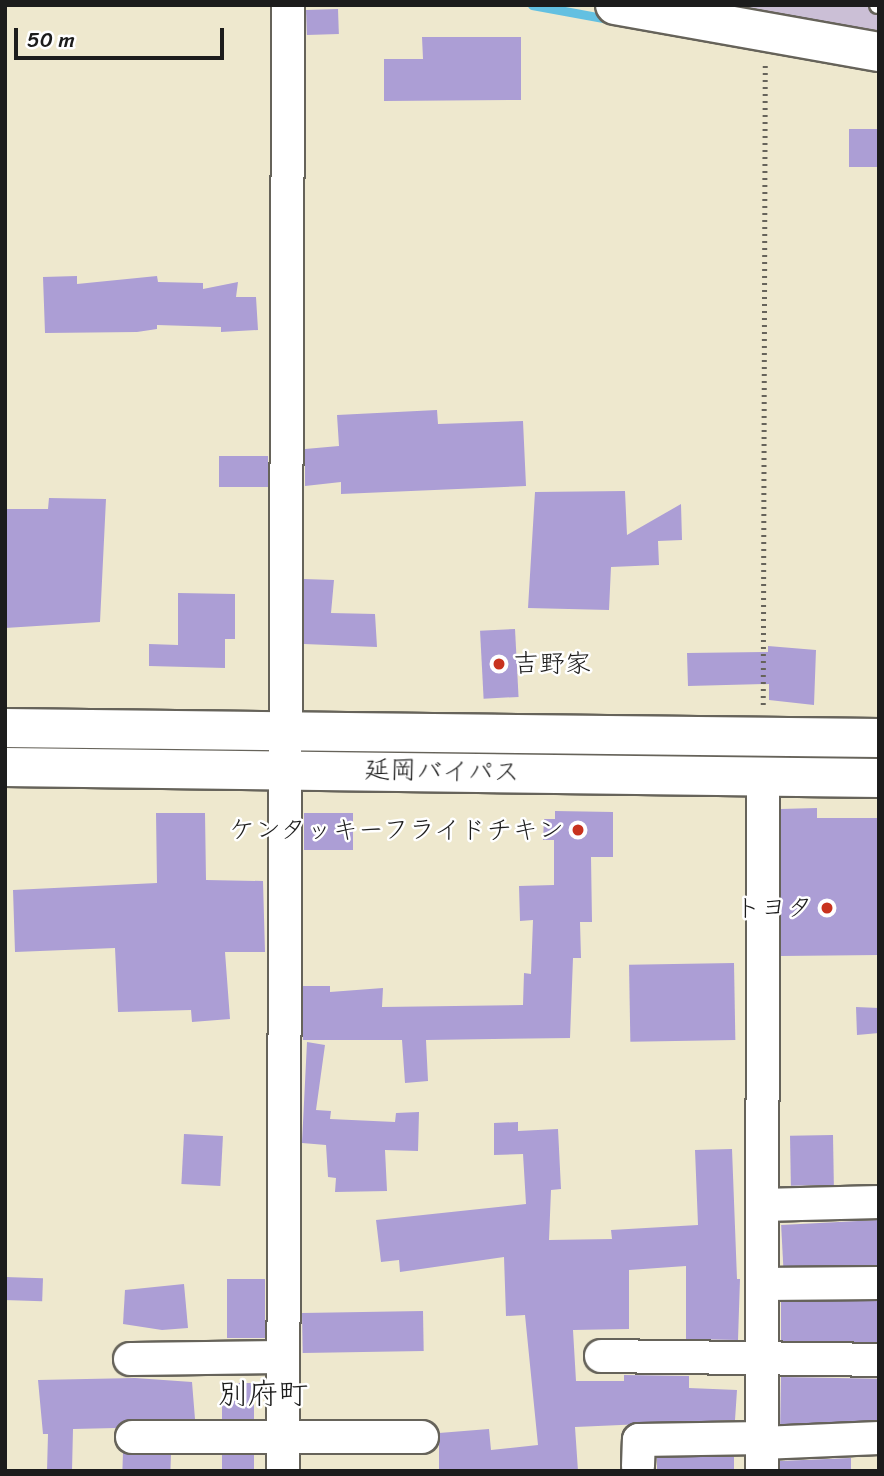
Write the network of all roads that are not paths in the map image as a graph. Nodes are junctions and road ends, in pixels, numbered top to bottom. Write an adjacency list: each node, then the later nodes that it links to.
1 (288, 5): 6 (street)
2 (615, 5): 3 (main road)
3 (879, 52)
4 (5, 728): 6 (main road, 延岡バイパス)
5 (879, 738): 6 (main road, 延岡バイパス)
6 (285, 750): 7 (main road, 延岡バイパス); 8 (main road, 延岡バイパス); 15 (street)
7 (5, 767)
8 (762, 776): 9 (main road, 延岡バイパス); 11 (street)
9 (879, 778)
10 (879, 1202): 11 (street)
11 (762, 1205): 13 (street)
12 (879, 1283): 13 (street)
13 (762, 1284): 17 (street)
14 (601, 1356): 17 (street)
15 (282, 1357): 16 (street); 20 (street)
16 (130, 1359)
17 (762, 1359): 18 (street); 23 (street)
18 (879, 1360)
19 (132, 1437): 20 (street)
20 (283, 1437): 21 (street); 25 (street)
21 (422, 1437)
22 (879, 1438): 23 (street)
23 (762, 1450): 24 (street)
24 (638, 1466)
25 (283, 1471)

